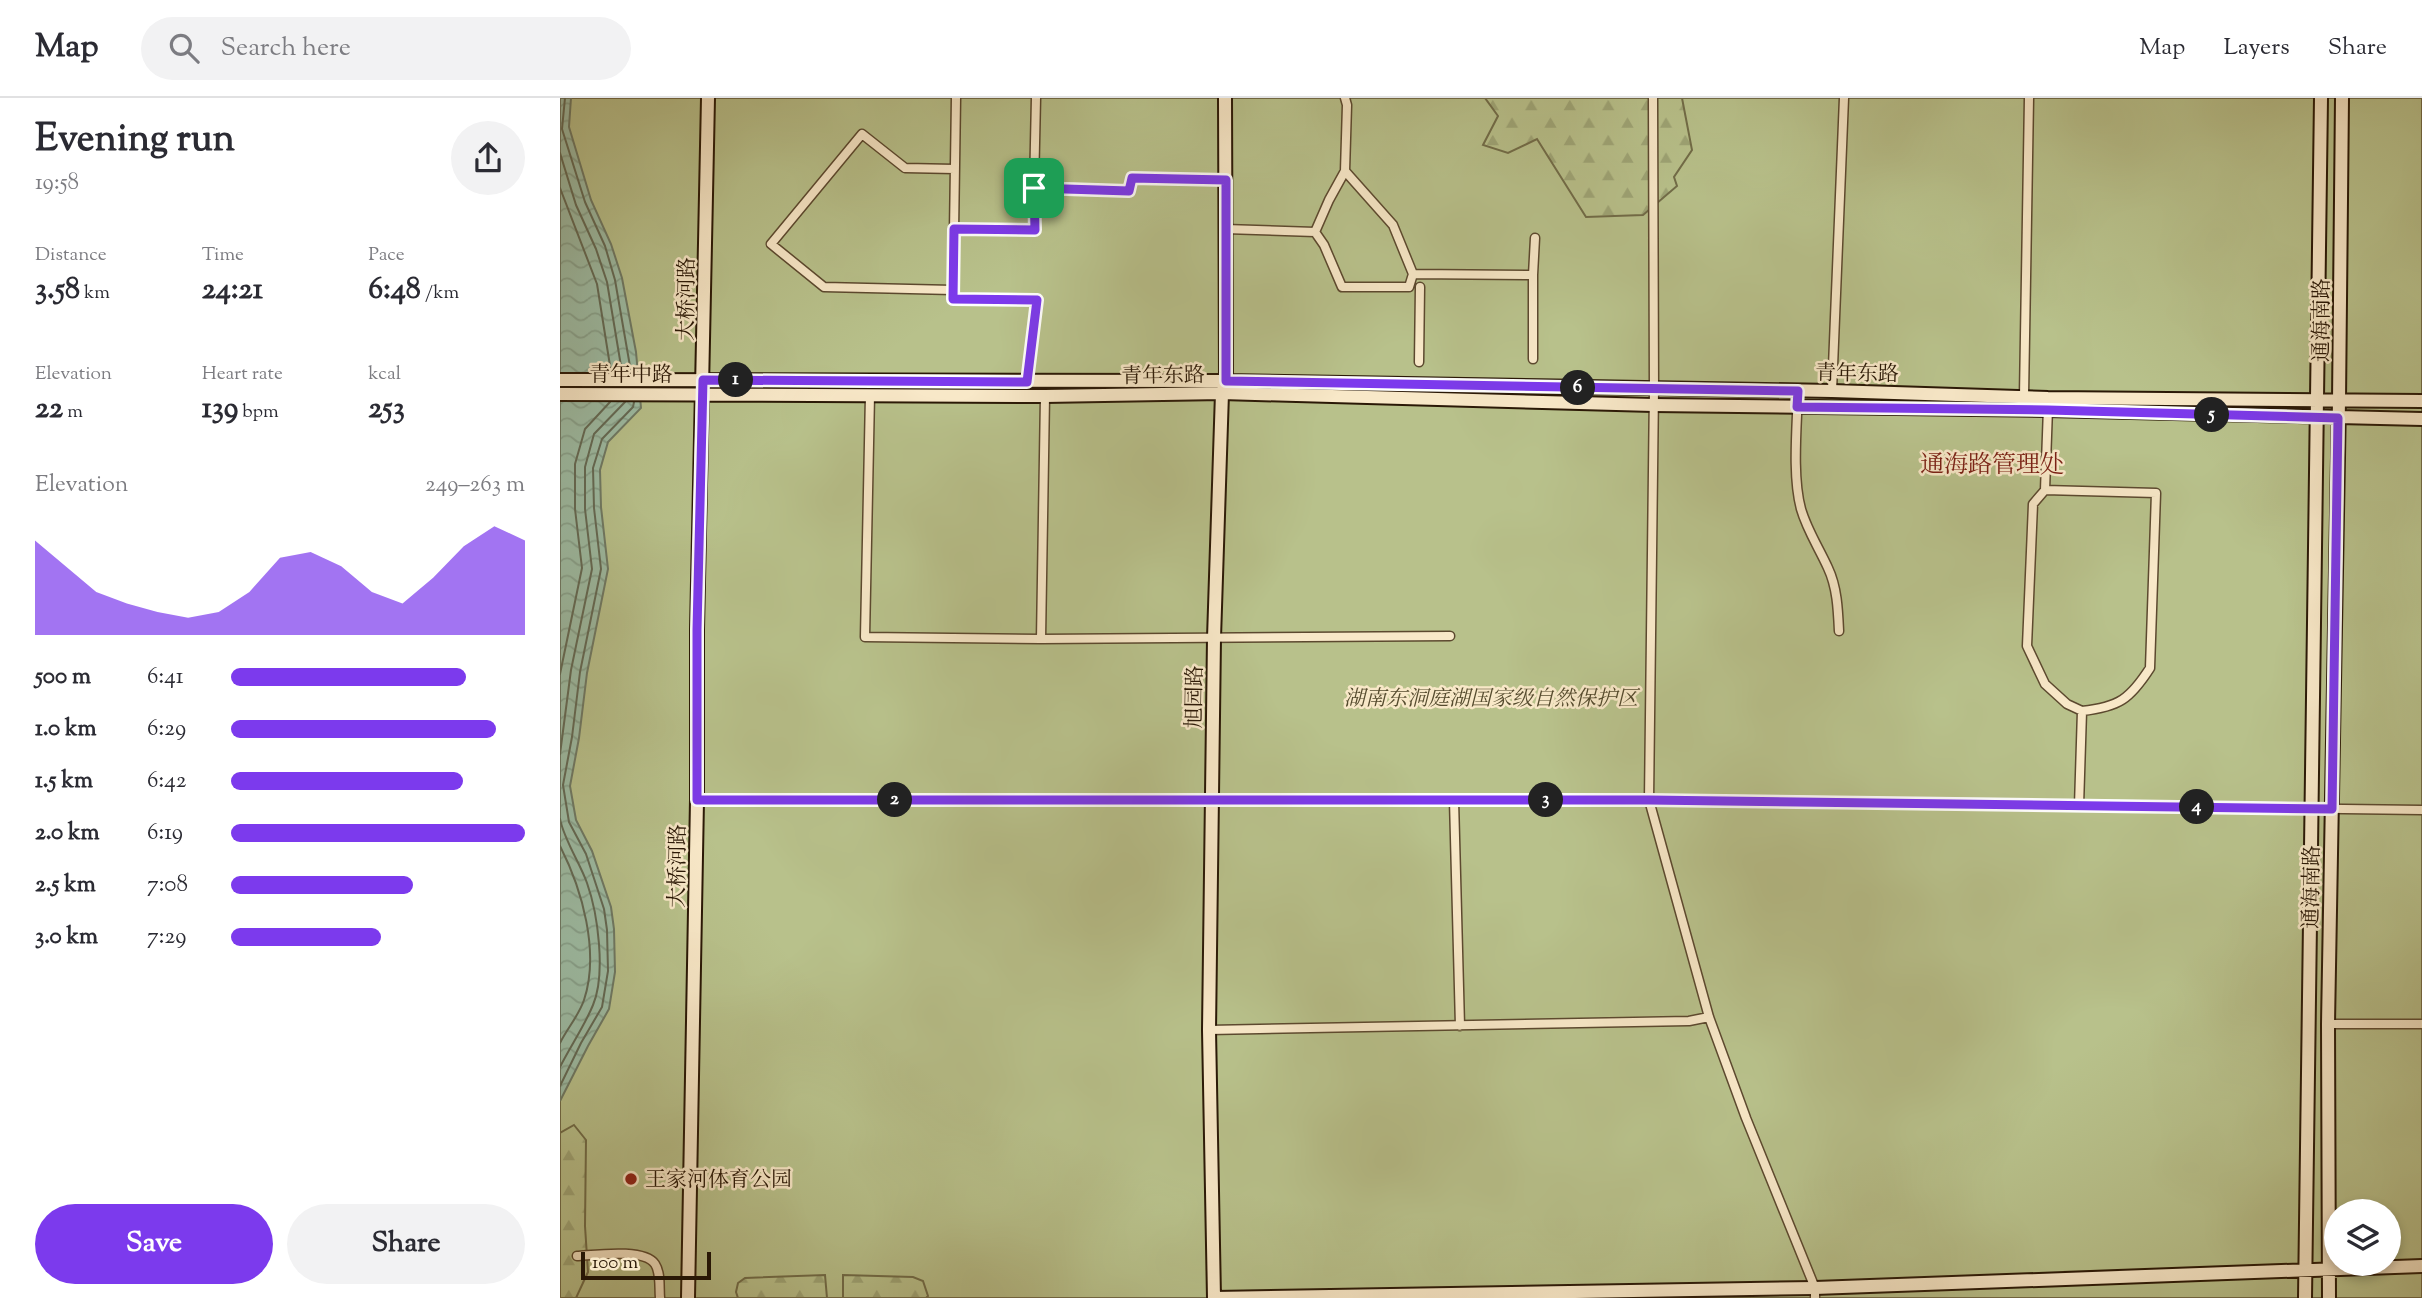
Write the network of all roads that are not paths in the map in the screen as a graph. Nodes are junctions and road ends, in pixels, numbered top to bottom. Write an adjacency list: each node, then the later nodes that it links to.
1 (708, 98): 27 (street, 大桥河路)
2 (956, 98): 11 (street)
3 (1036, 98): 14 (street)
4 (1225, 98): 13 (street, 旭园路)
5 (1653, 98): 30 (street)
6 (1844, 98): 32 (street)
7 (2029, 98): 37 (street)
8 (2321, 98): 38 (street, 通海南路)
9 (2342, 98): 39 (street, 通海南路)
10 (1348, 100): 12 (street)
11 (955, 169): 15 (street); 23 (street)
12 (1345, 172): 17 (street); 19 (street)
13 (1226, 180): 14 (street); 16 (street, 旭园路)
14 (1034, 188): 15 (street)
15 (954, 229): 23 (street)
16 (1225, 229): 17 (street); 29 (street, 旭园路)
17 (1315, 232): 21 (street)
18 (1535, 238): 20 (street)
19 (1417, 274): 20 (street); 21 (street); 22 (street)
20 (1533, 275): 24 (street)
21 (1409, 287): 22 (street)
22 (1420, 287): 25 (street)
23 (953, 290): 28 (street)
24 (1533, 359)
25 (1419, 362)
26 (560, 380): 27 (street, 青年东路)
27 (703, 380): 28 (street, 青年东路); 33 (street, 大桥河路)
28 (1027, 382): 29 (street, 青年东路)
29 (1224, 387): 30 (street, 青年东路); 36 (street, 青年东路); 42 (street, 青年东路); 50 (street, 旭园路)
30 (1654, 390): 31 (street, 青年东路); 42 (street)
31 (1798, 391): 32 (street, 青年东路); 43 (street)
32 (1832, 391): 37 (street, 青年东路)
33 (696, 393): 34 (street, 青年中路); 35 (street, 青年东路); 53 (street, 大桥河路)
34 (560, 394)
35 (870, 395): 36 (street, 青年东路); 51 (street)
36 (1045, 396): 51 (street)
37 (2024, 396): 41 (street, 青年东路)
38 (2318, 401): 39 (street, 青年东路); 41 (street, 青年东路); 44 (street, 通海南路)
39 (2339, 401): 40 (street, 青年东路); 45 (street, 通海南路)
40 (2422, 401)
41 (2048, 404): 43 (street, 青年东路); 44 (street, 青年东路); 47 (street)
42 (1653, 405): 43 (street, 青年东路); 56 (street)
43 (1797, 407): 48 (street)
44 (2318, 418): 45 (street, 青年东路); 58 (street, 通海南路)
45 (2338, 418): 46 (street, 青年东路); 59 (street, 通海南路)
46 (2422, 419)
47 (2045, 489): 52 (street); 52 (street)
48 (1839, 631)
49 (1450, 636): 50 (street)
50 (1214, 638): 51 (street); 54 (street, 旭园路)
51 (1041, 639)
52 (2082, 711): 57 (street)
53 (697, 800): 54 (street); 75 (street, 大桥河路)
54 (1212, 800): 55 (street); 65 (street, 旭园路)
55 (1454, 800): 56 (street); 64 (street)
56 (1649, 800): 57 (street); 61 (street)
57 (2079, 806): 58 (street)
58 (2312, 809): 59 (street); 70 (street, 通海南路)
59 (2332, 809): 60 (street); 62 (street, 通海南路)
60 (2422, 810)
61 (1709, 1017): 64 (street); 73 (street)
62 (2328, 1024): 63 (street); 66 (street, 通海南路)
63 (2422, 1024)
64 (1460, 1026): 65 (street)
65 (1209, 1030): 76 (street, 旭园路)
66 (2329, 1199)
67 (577, 1256): 74 (street)
68 (2422, 1266): 69 (street)
69 (2401, 1267)
70 (2304, 1269): 71 (street); 73 (street); 77 (street, 通海南路)
71 (2324, 1269)
72 (2329, 1276): 78 (street, 通海南路)
73 (1815, 1293): 76 (street)
74 (660, 1298)
75 (688, 1298)
76 (1215, 1298)
77 (2305, 1298)
78 (2329, 1298)

